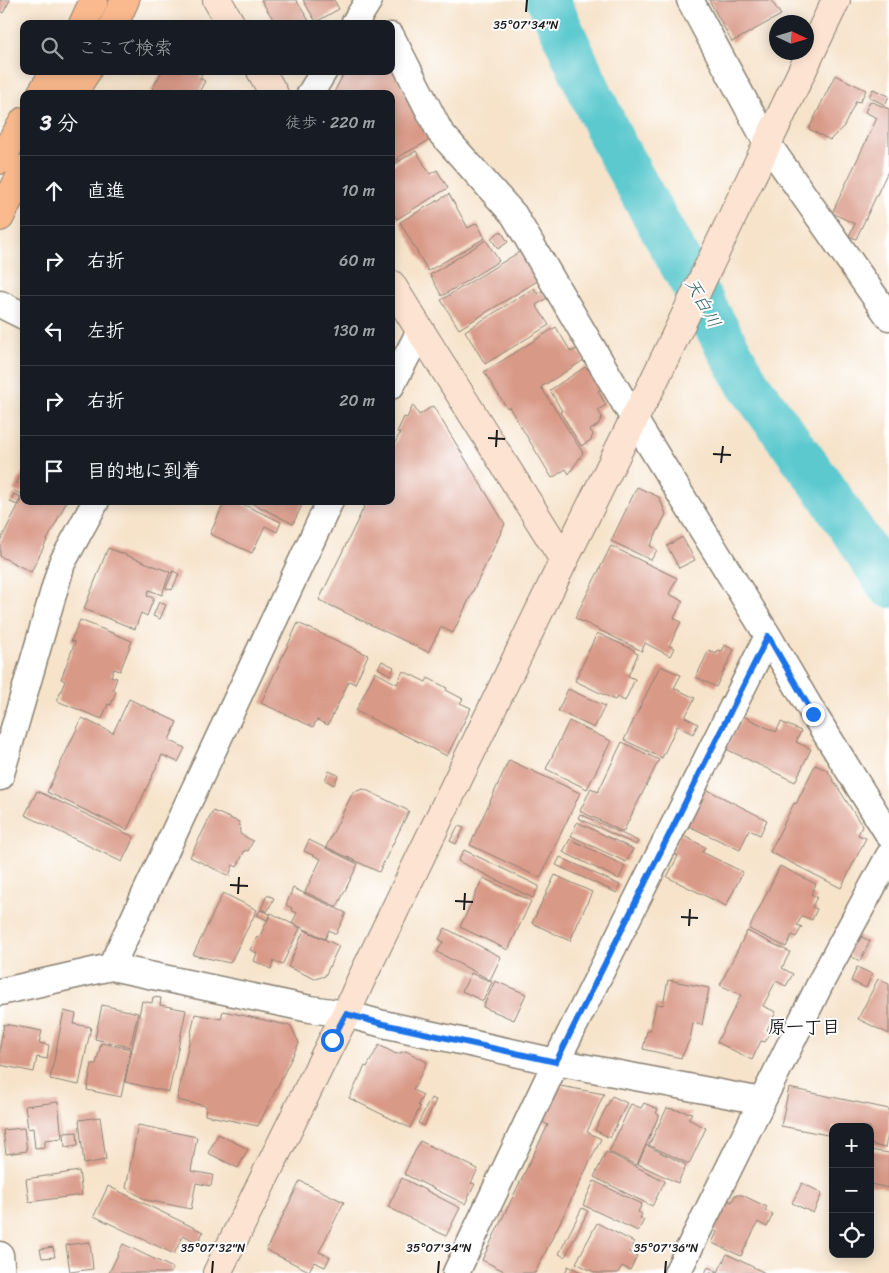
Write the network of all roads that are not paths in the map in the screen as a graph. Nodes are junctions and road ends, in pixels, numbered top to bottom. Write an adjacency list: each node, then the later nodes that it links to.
1 (94, 0): 8 (main road)
2 (125, 0): 9 (main road)
3 (217, 0): 10 (street)
4 (369, 0): 11 (street)
5 (374, 0): 12 (street)
6 (690, 0): 23 (street)
7 (836, 0): 23 (street)
8 (85, 20)
9 (116, 20)
10 (229, 20)
11 (356, 20)
12 (383, 20)
13 (395, 44): 33 (street)
14 (53, 75): 18 (main road)
15 (84, 75): 19 (main road)
16 (263, 75): 20 (street)
17 (322, 75): 21 (street)
18 (43, 90)
19 (75, 90)
20 (272, 90)
21 (312, 90)
22 (20, 128): 24 (main road)
23 (764, 149): 30 (street); 33 (street)
24 (0, 160)
25 (20, 177): 26 (main road)
26 (0, 217)
27 (395, 290): 31 (street)
28 (0, 304): 29 (street)
29 (20, 314)
30 (889, 317)
31 (420, 331): 32 (street); 36 (street)
32 (395, 378)
33 (634, 419): 36 (street); 37 (street)
34 (94, 505): 38 (street)
35 (328, 505): 41 (street)
36 (564, 560): 43 (street)
37 (768, 636): 39 (street); 44 (street)
38 (0, 777)
39 (889, 835)
40 (889, 856): 45 (street)
41 (111, 967): 42 (street); 43 (street)
42 (0, 992)
43 (346, 1014): 44 (street); 48 (street)
44 (556, 1062): 45 (street); 49 (street)
45 (762, 1102): 50 (street)
46 (0, 1255): 47 (street)
47 (2, 1273)
48 (217, 1273)
49 (456, 1273)
50 (677, 1273)

